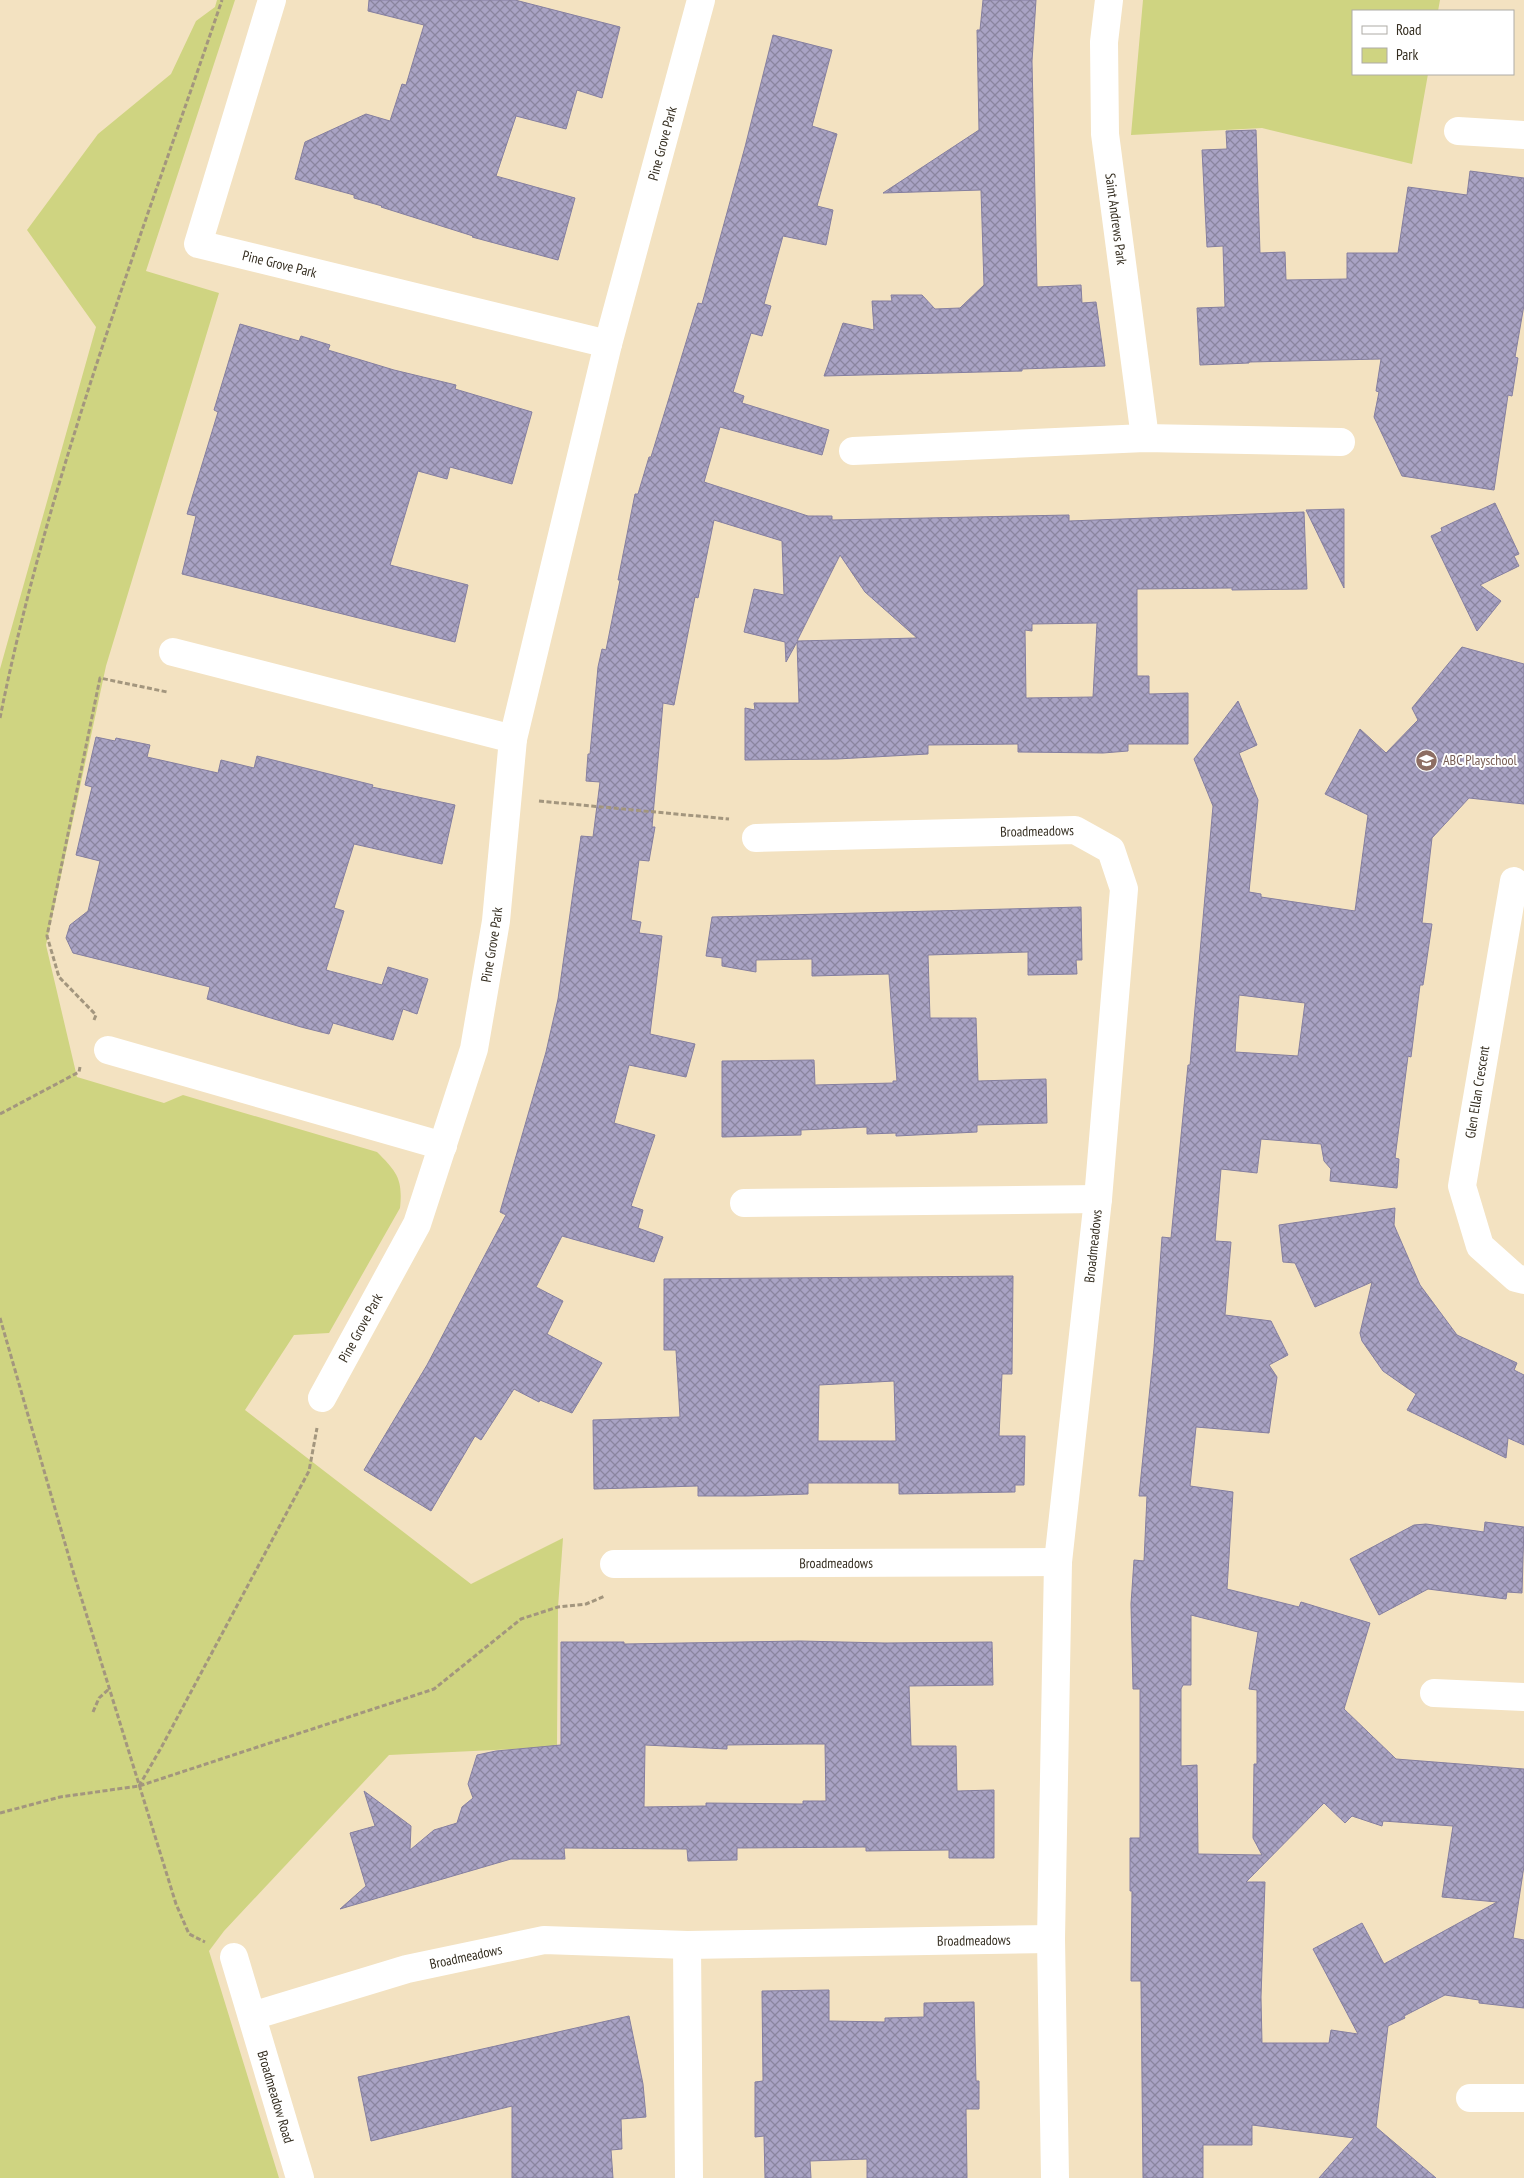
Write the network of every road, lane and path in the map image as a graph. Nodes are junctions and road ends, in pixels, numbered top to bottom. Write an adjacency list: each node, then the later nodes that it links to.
1 (222, 0): 13 (path)
2 (272, 0): 7 (street, Pine Grove Park)
3 (701, 0): 7 (street, Pine Grove Park)
4 (1109, 0): 8 (street, Saint Andrews Park)
5 (1458, 130): 6 (street)
6 (1524, 135)
7 (608, 344): 14 (street, Pine Grove Park)
8 (1145, 438): 9 (street); 10 (street)
9 (1341, 442)
10 (853, 451)
11 (173, 652): 14 (street)
12 (167, 692): 18 (path)
13 (0, 718)
14 (512, 739): 15 (street, Pine Grove Park)
15 (507, 798): 16 (path); 22 (street, Pine Grove Park)
16 (756, 838): 23 (street, Broadmeadows)
17 (1514, 881): 25 (street, Glen Ellan Crescent)
18 (93, 1024)
19 (108, 1050): 22 (street)
20 (82, 1062): 21 (path)
21 (0, 1114)
22 (443, 1146): 27 (street, Pine Grove Park)
23 (1098, 1199): 24 (street, Broadmeadows); 28 (street, Broadmeadows)
24 (744, 1204)
25 (1524, 1280)
26 (0, 1318): 30 (path)
27 (322, 1398): 34 (path)
28 (1058, 1562): 29 (street, Broadmeadows); 36 (street, Broadmeadows)
29 (614, 1564): 34 (path)
30 (110, 1688): 33 (path); 34 (path)
31 (1434, 1693): 32 (street)
32 (1524, 1697)
33 (93, 1712)
34 (139, 1786): 35 (path); 38 (path)
35 (0, 1812)
36 (1051, 1939): 37 (street, Broadmeadows); 44 (street, Broadmeadows)
37 (687, 1945): 39 (street, Broadmeadows); 43 (street)
38 (234, 1957): 39 (street, Broadmeadow Road)
39 (252, 2016): 42 (street, Broadmeadow Road)
40 (1470, 2098): 41 (street)
41 (1524, 2098)
42 (300, 2178)
43 (689, 2178)
44 (1055, 2178)

